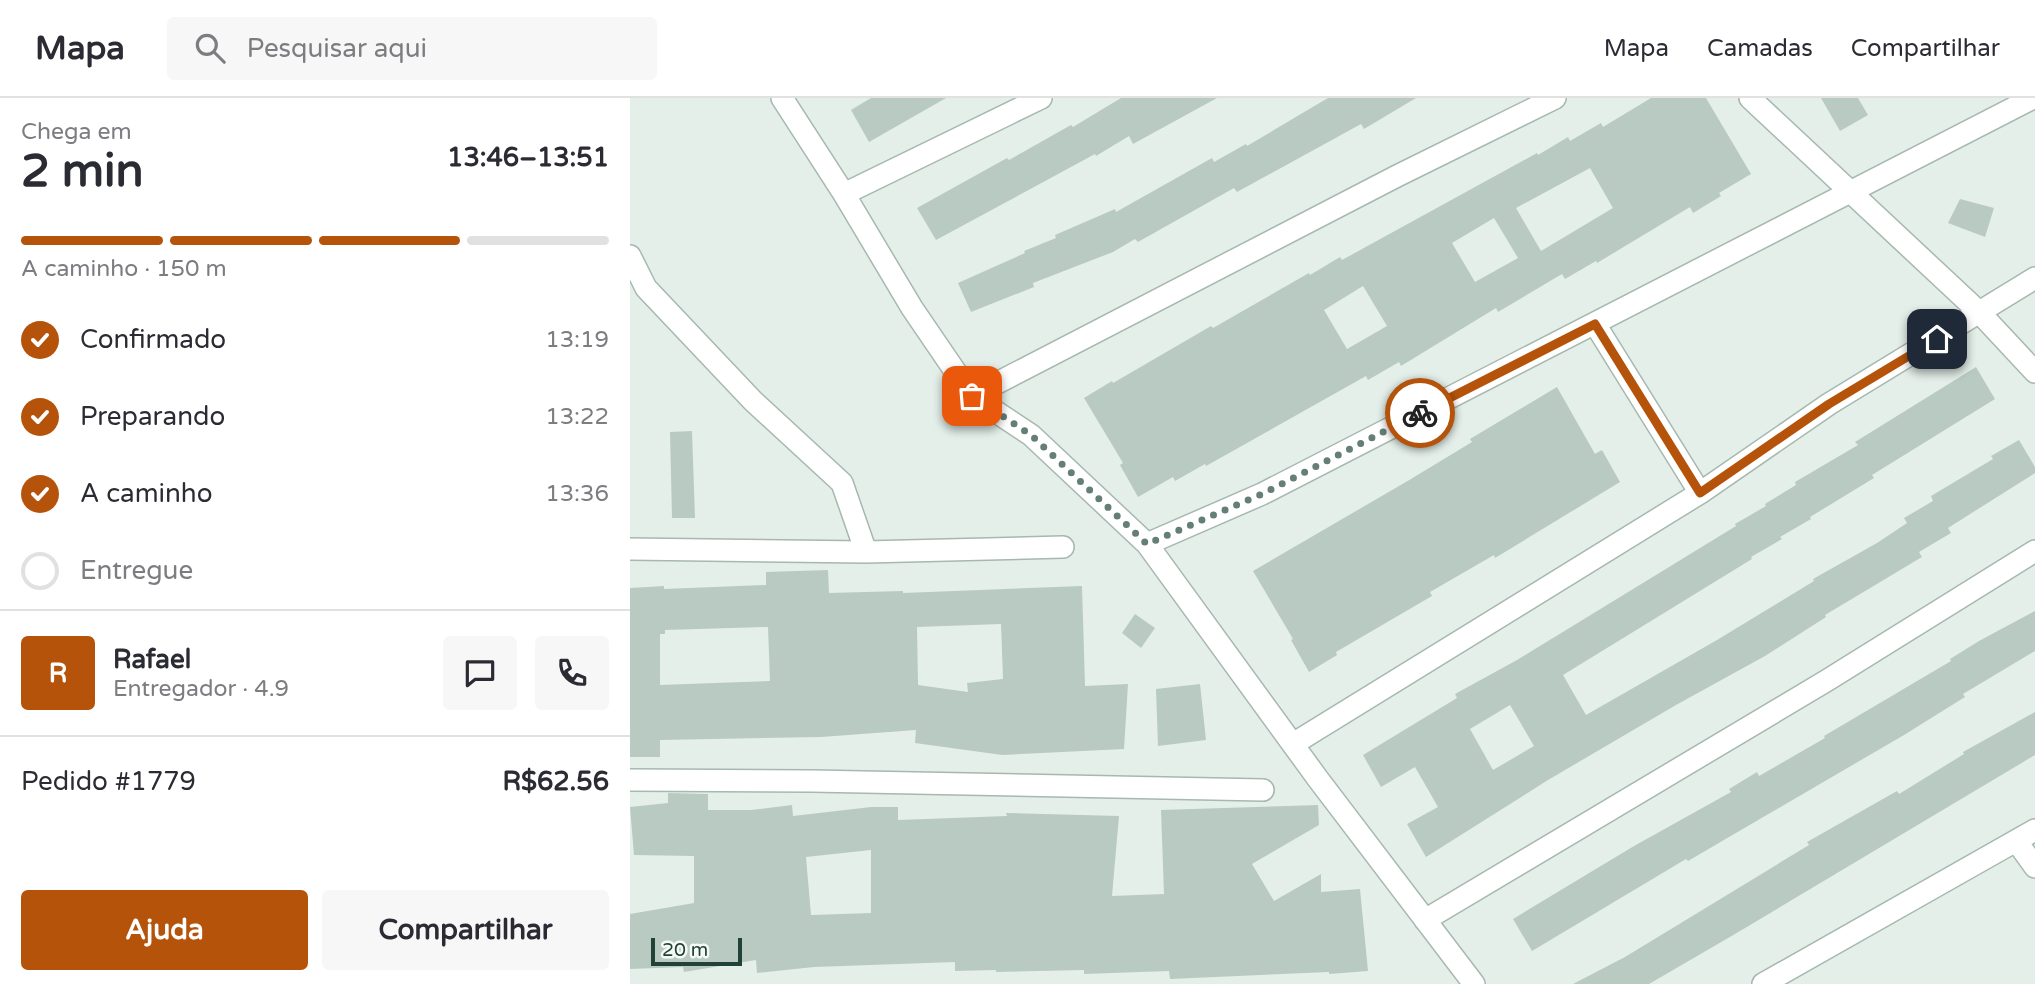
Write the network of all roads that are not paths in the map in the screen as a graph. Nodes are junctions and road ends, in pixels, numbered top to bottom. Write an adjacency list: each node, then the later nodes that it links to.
1 (782, 98): 7 (street)
2 (1041, 98): 7 (street)
3 (1555, 98): 13 (street)
4 (1749, 98): 6 (street)
5 (2033, 98): 6 (street)
6 (1851, 192): 10 (street); 11 (street)
7 (844, 194): 13 (street)
8 (630, 256): 19 (street)
9 (2035, 278): 10 (street)
10 (1979, 313): 12 (street); 14 (street)
11 (1595, 324): 14 (street); 15 (street)
12 (2035, 372)
13 (972, 396): 15 (street)
14 (1700, 493): 20 (street)
15 (1147, 544): 20 (street)
16 (1063, 547): 19 (street)
17 (630, 549): 19 (street)
18 (2035, 551): 26 (street)
19 (866, 552)
20 (1293, 744): 26 (street)
21 (630, 780): 22 (street)
22 (1264, 790)
23 (2035, 830): 24 (street)
24 (2017, 842): 25 (street); 28 (street)
25 (2035, 867)
26 (1425, 920): 27 (street)
27 (1474, 984)
28 (1763, 984)

